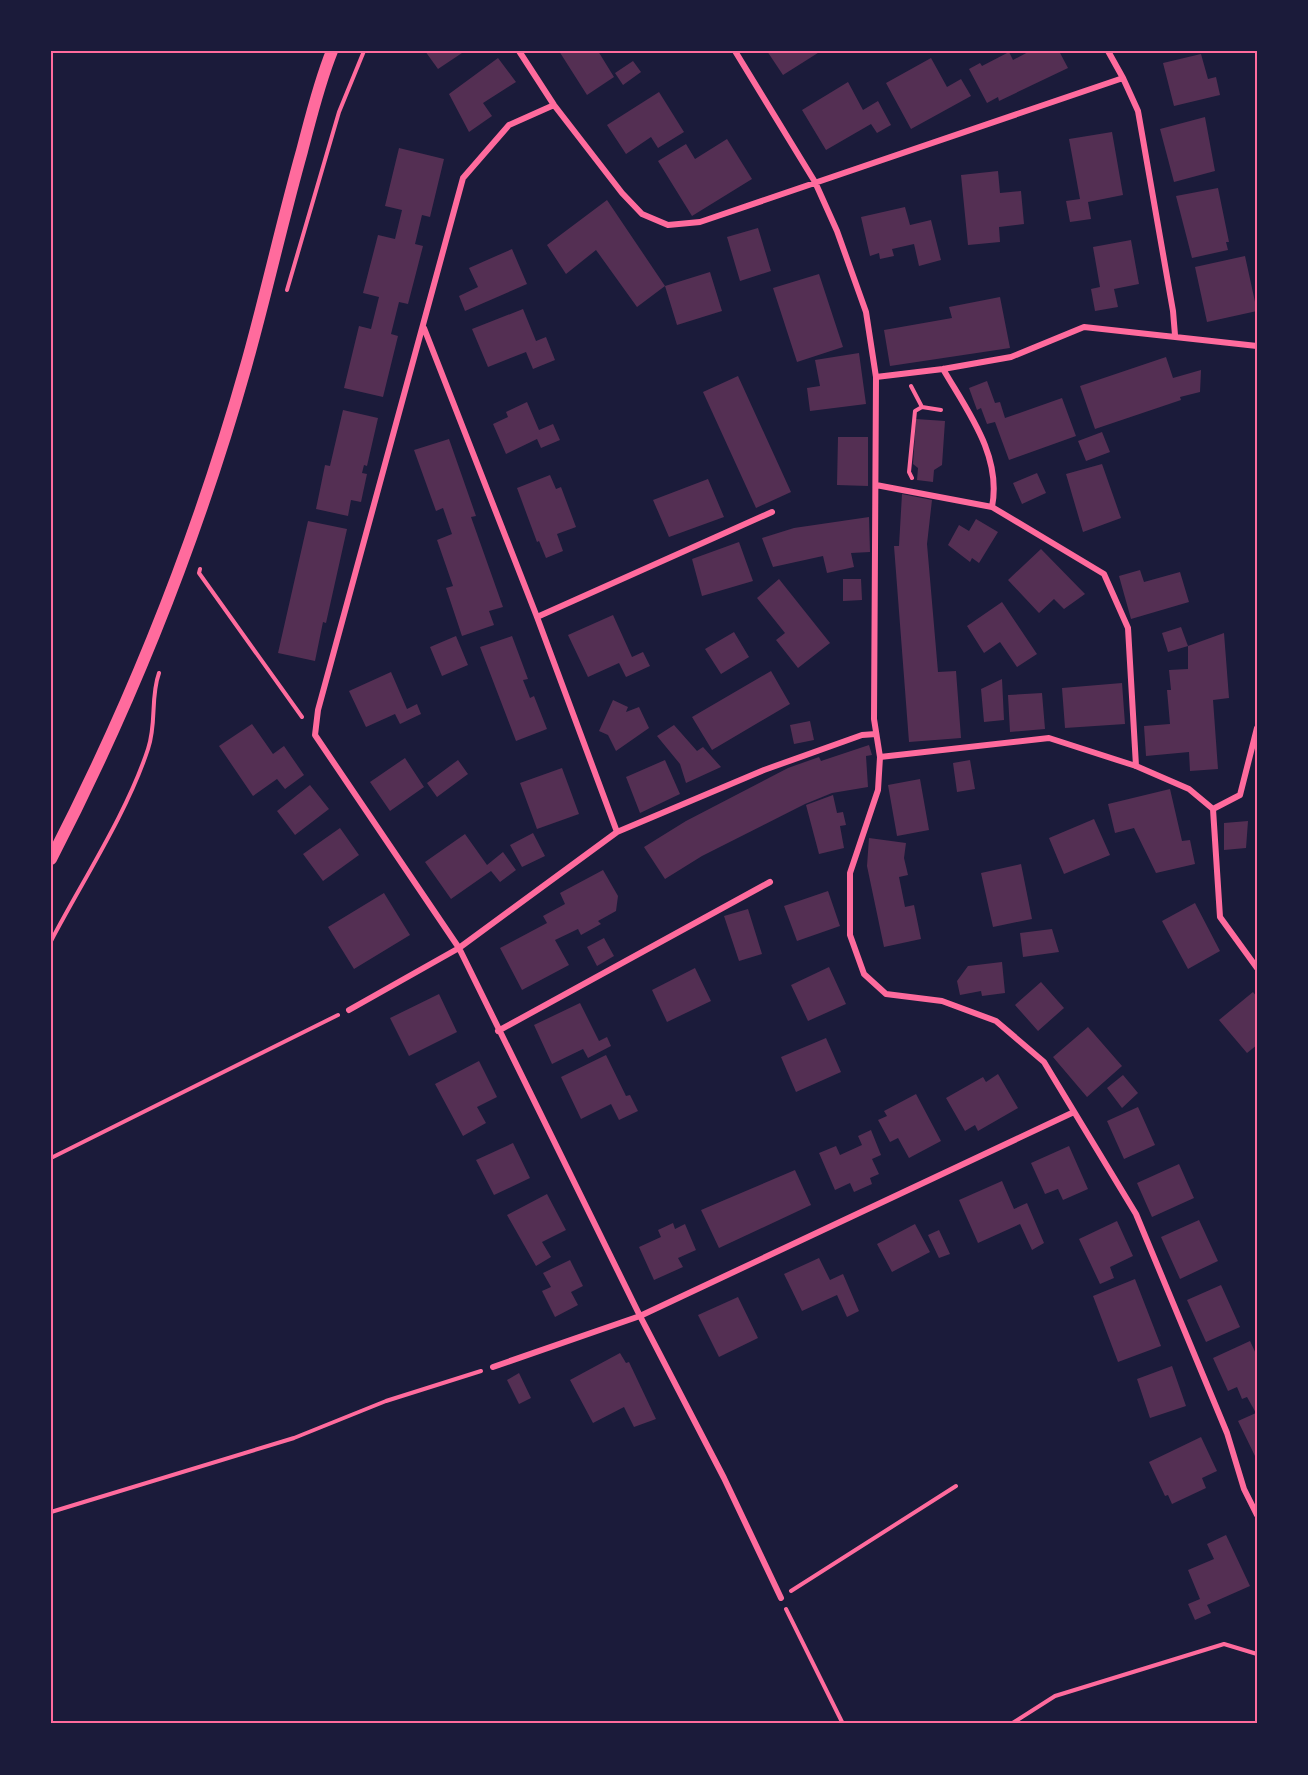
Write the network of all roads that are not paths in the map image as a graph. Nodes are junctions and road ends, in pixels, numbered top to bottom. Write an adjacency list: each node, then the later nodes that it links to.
1 (332, 51): 23 (main road)
2 (519, 51): 6 (street)
3 (735, 51): 7 (street)
4 (1108, 51): 5 (street)
5 (1123, 78): 7 (street); 9 (street)
6 (554, 105): 7 (street); 8 (street)
7 (815, 182): 12 (street)
8 (424, 327): 16 (street); 25 (street)
9 (1174, 335): 10 (street); 11 (street)
10 (1257, 346)
11 (943, 369): 12 (street); 14 (street)
12 (876, 377): 13 (street)
13 (876, 485): 14 (street); 18 (street)
14 (992, 507): 20 (street)
15 (772, 512): 16 (street)
16 (537, 617): 22 (street)
17 (1257, 728): 21 (street)
18 (876, 734): 19 (street); 22 (street)
19 (880, 758): 20 (street); 29 (street)
20 (1136, 766): 21 (street)
21 (1213, 808): 26 (street)
22 (617, 832): 25 (street)
23 (51, 859)
24 (770, 882): 28 (street)
25 (459, 948): 27 (street); 28 (street)
26 (1257, 968)
27 (349, 1010)
28 (498, 1031): 30 (street)
29 (1074, 1112): 30 (street); 32 (street)
30 (640, 1316): 31 (street); 33 (street)
31 (493, 1367)
32 (1257, 1515)
33 (781, 1598)

